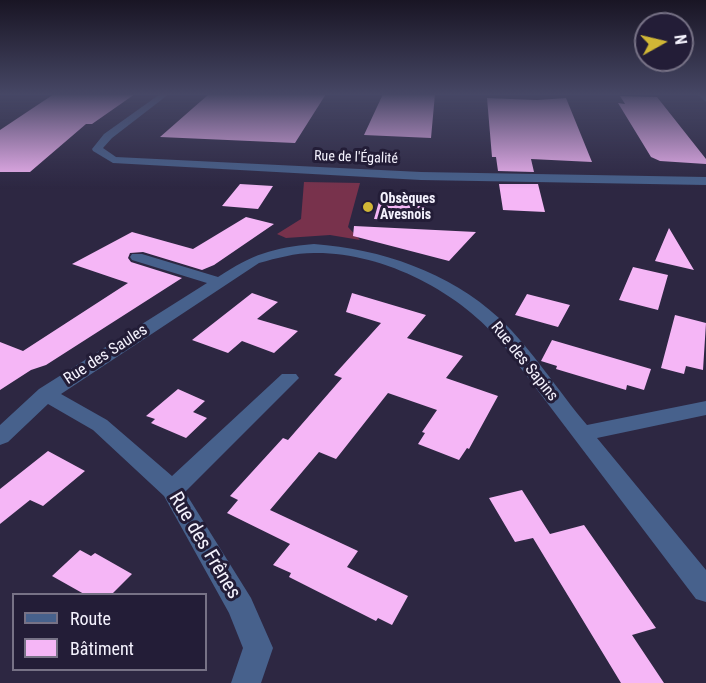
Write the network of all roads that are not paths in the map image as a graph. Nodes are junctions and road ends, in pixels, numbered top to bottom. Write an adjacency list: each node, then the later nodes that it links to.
1 (122, 126): 2 (street, Rue de l'Égalité)
2 (706, 181)
3 (270, 254): 5 (street, Rue des Saules); 9 (street, Rue des Sapins)
4 (137, 258): 5 (street)
5 (219, 282): 7 (street, Rue des Saules)
6 (289, 378): 11 (street)
7 (46, 394): 10 (street, Rue des Saules); 11 (street, Rue des Frênes)
8 (706, 408): 9 (street)
9 (582, 434): 12 (street, Rue des Sapins)
10 (0, 437)
11 (172, 490): 13 (street, Rue des Frênes)
12 (706, 590)
13 (246, 683)

